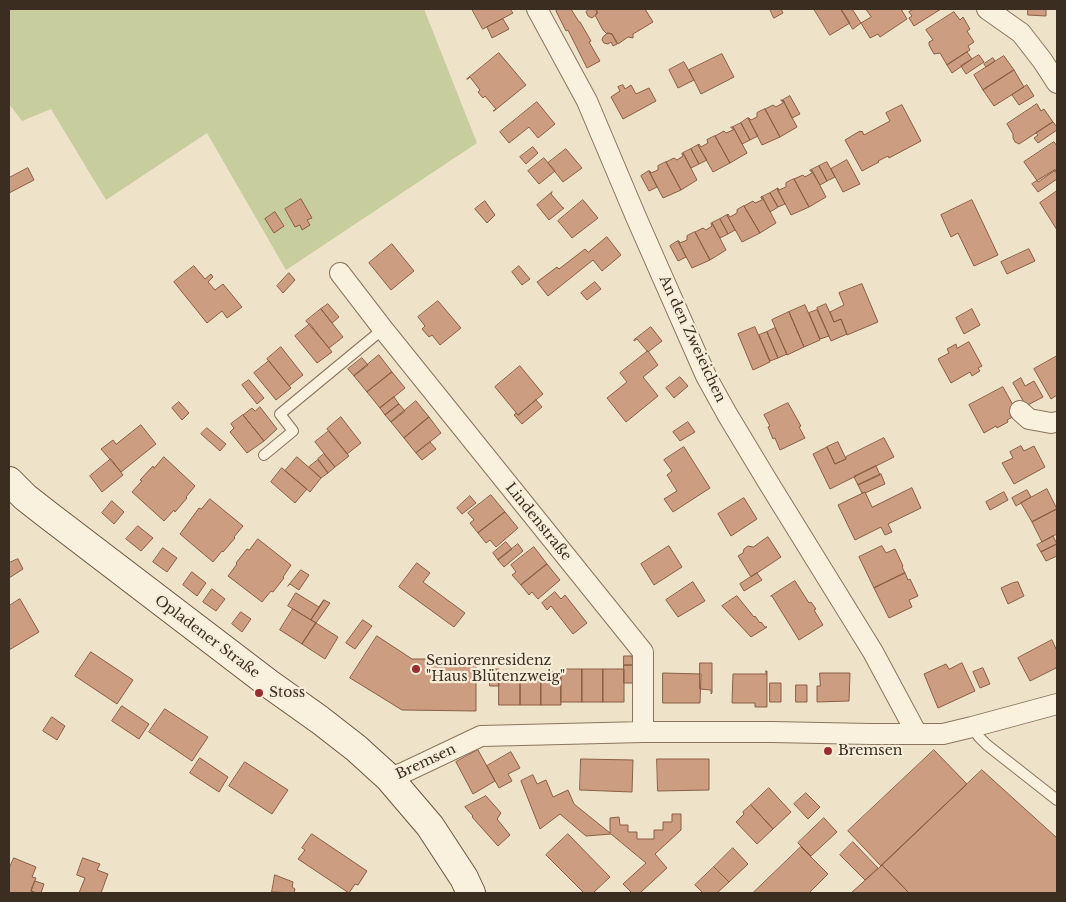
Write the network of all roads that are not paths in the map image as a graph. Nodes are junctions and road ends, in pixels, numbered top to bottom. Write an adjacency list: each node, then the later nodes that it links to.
1 (537, 9): 13 (street, An den Zweieichen)
2 (988, 9): 3 (street)
3 (1057, 83)
4 (340, 273): 5 (street, Lindenstraße)
5 (383, 330): 8 (lane); 12 (street, Lindenstraße)
6 (1020, 411): 7 (street)
7 (1057, 422)
8 (264, 455)
9 (9, 481): 14 (main road, Opladener Straße)
10 (1057, 704): 11 (street, Bremsen)
11 (972, 727): 13 (street, Bremsen); 15 (lane)
12 (643, 732): 13 (street, Bremsen); 14 (street, Bremsen)
13 (917, 734)
14 (390, 778): 16 (main road, Opladener Straße)
15 (1057, 800)
16 (471, 893)

